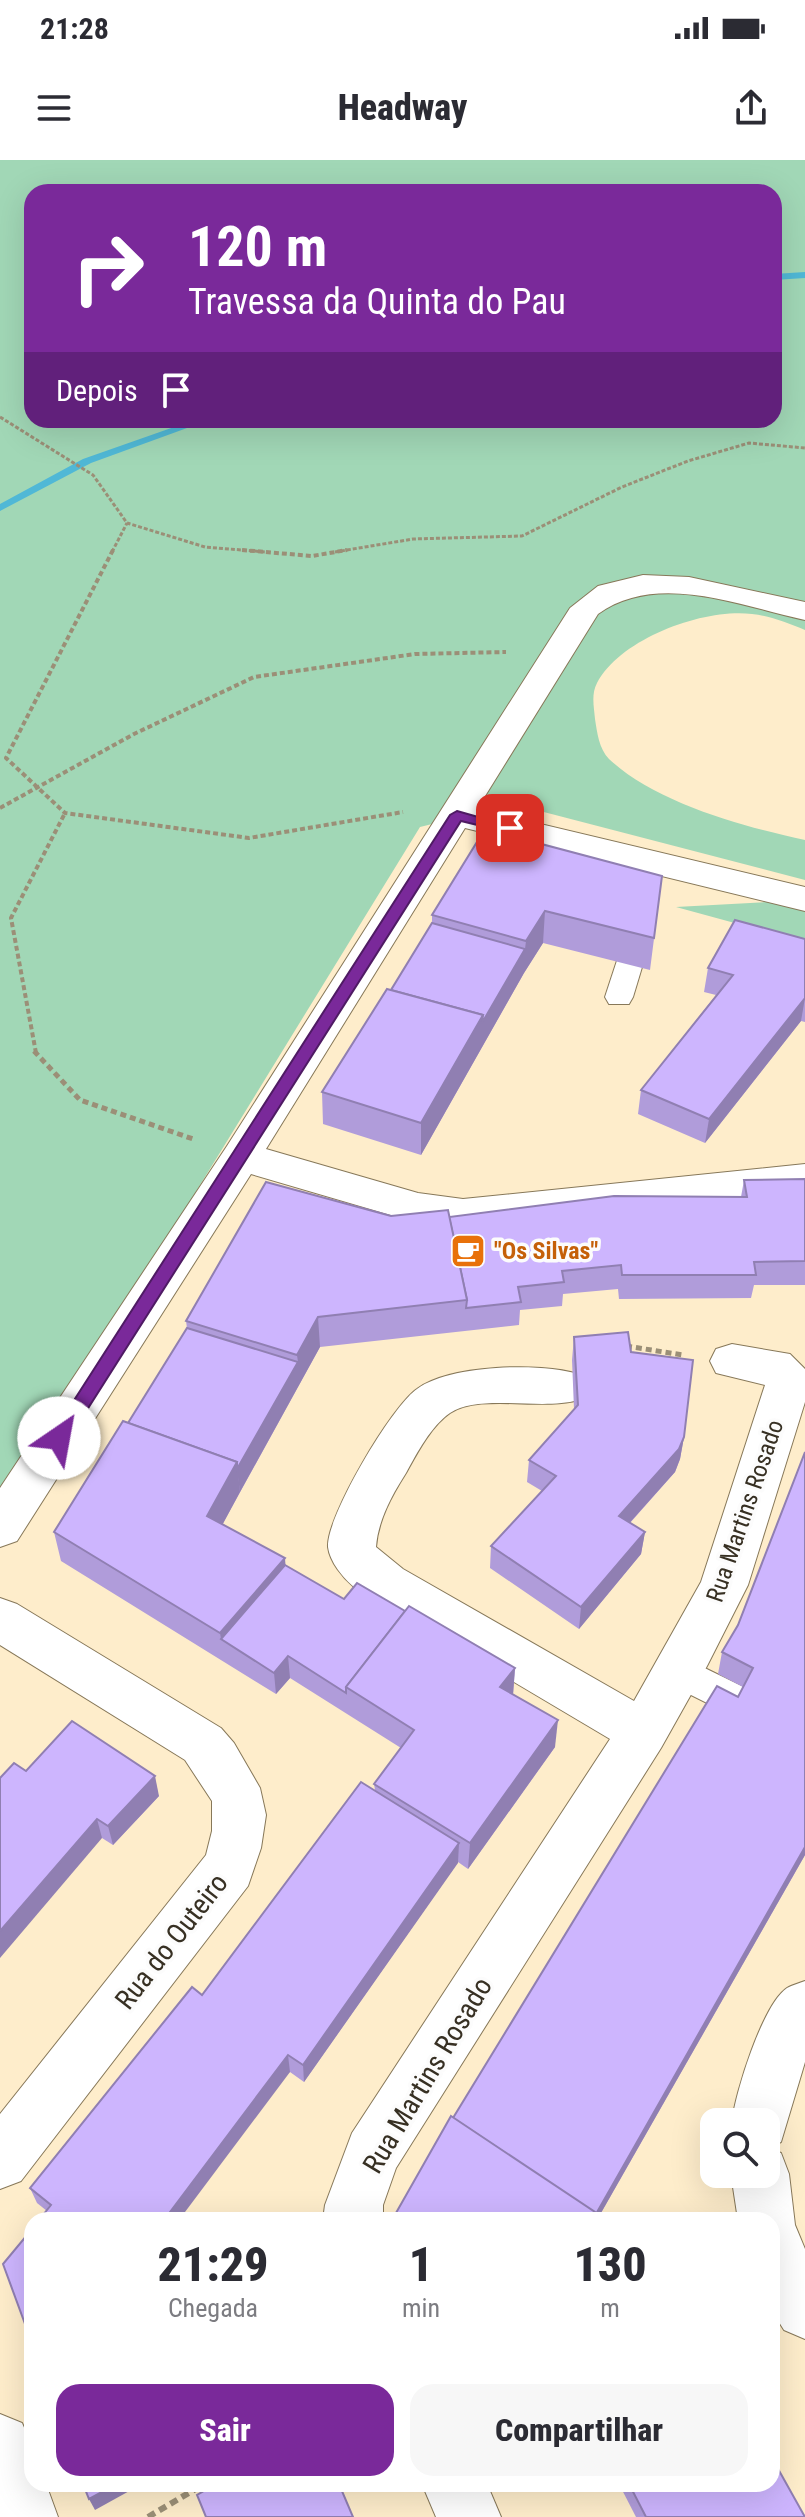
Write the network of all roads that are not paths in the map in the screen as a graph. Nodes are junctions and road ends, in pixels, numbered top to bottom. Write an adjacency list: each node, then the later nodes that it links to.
1 (805, 611): 2 (street)
2 (461, 808): 3 (street); 6 (street)
3 (662, 864): 4 (street); 5 (lane)
4 (805, 899)
5 (619, 997)
6 (241, 1156): 7 (street); 10 (street)
7 (805, 1179)
8 (732, 1361): 12 (street, Rua Martins Rosado)
9 (562, 1387): 13 (street)
10 (0, 1527)
11 (0, 1619): 17 (street, Rua do Outeiro)
12 (678, 1671): 13 (street, Rua Martins Rosado); 14 (lane)
13 (643, 1732): 19 (street, Rua Martins Rosado)
14 (805, 1735)
15 (805, 2008): 16 (street)
16 (763, 2108)
17 (0, 2160)
18 (762, 2188): 20 (street)
19 (354, 2212)
20 (767, 2212)
21 (780, 2263): 22 (street)
22 (805, 2309)
23 (0, 2445): 25 (street)
24 (458, 2492): 26 (street)
25 (26, 2517)
26 (469, 2517)

